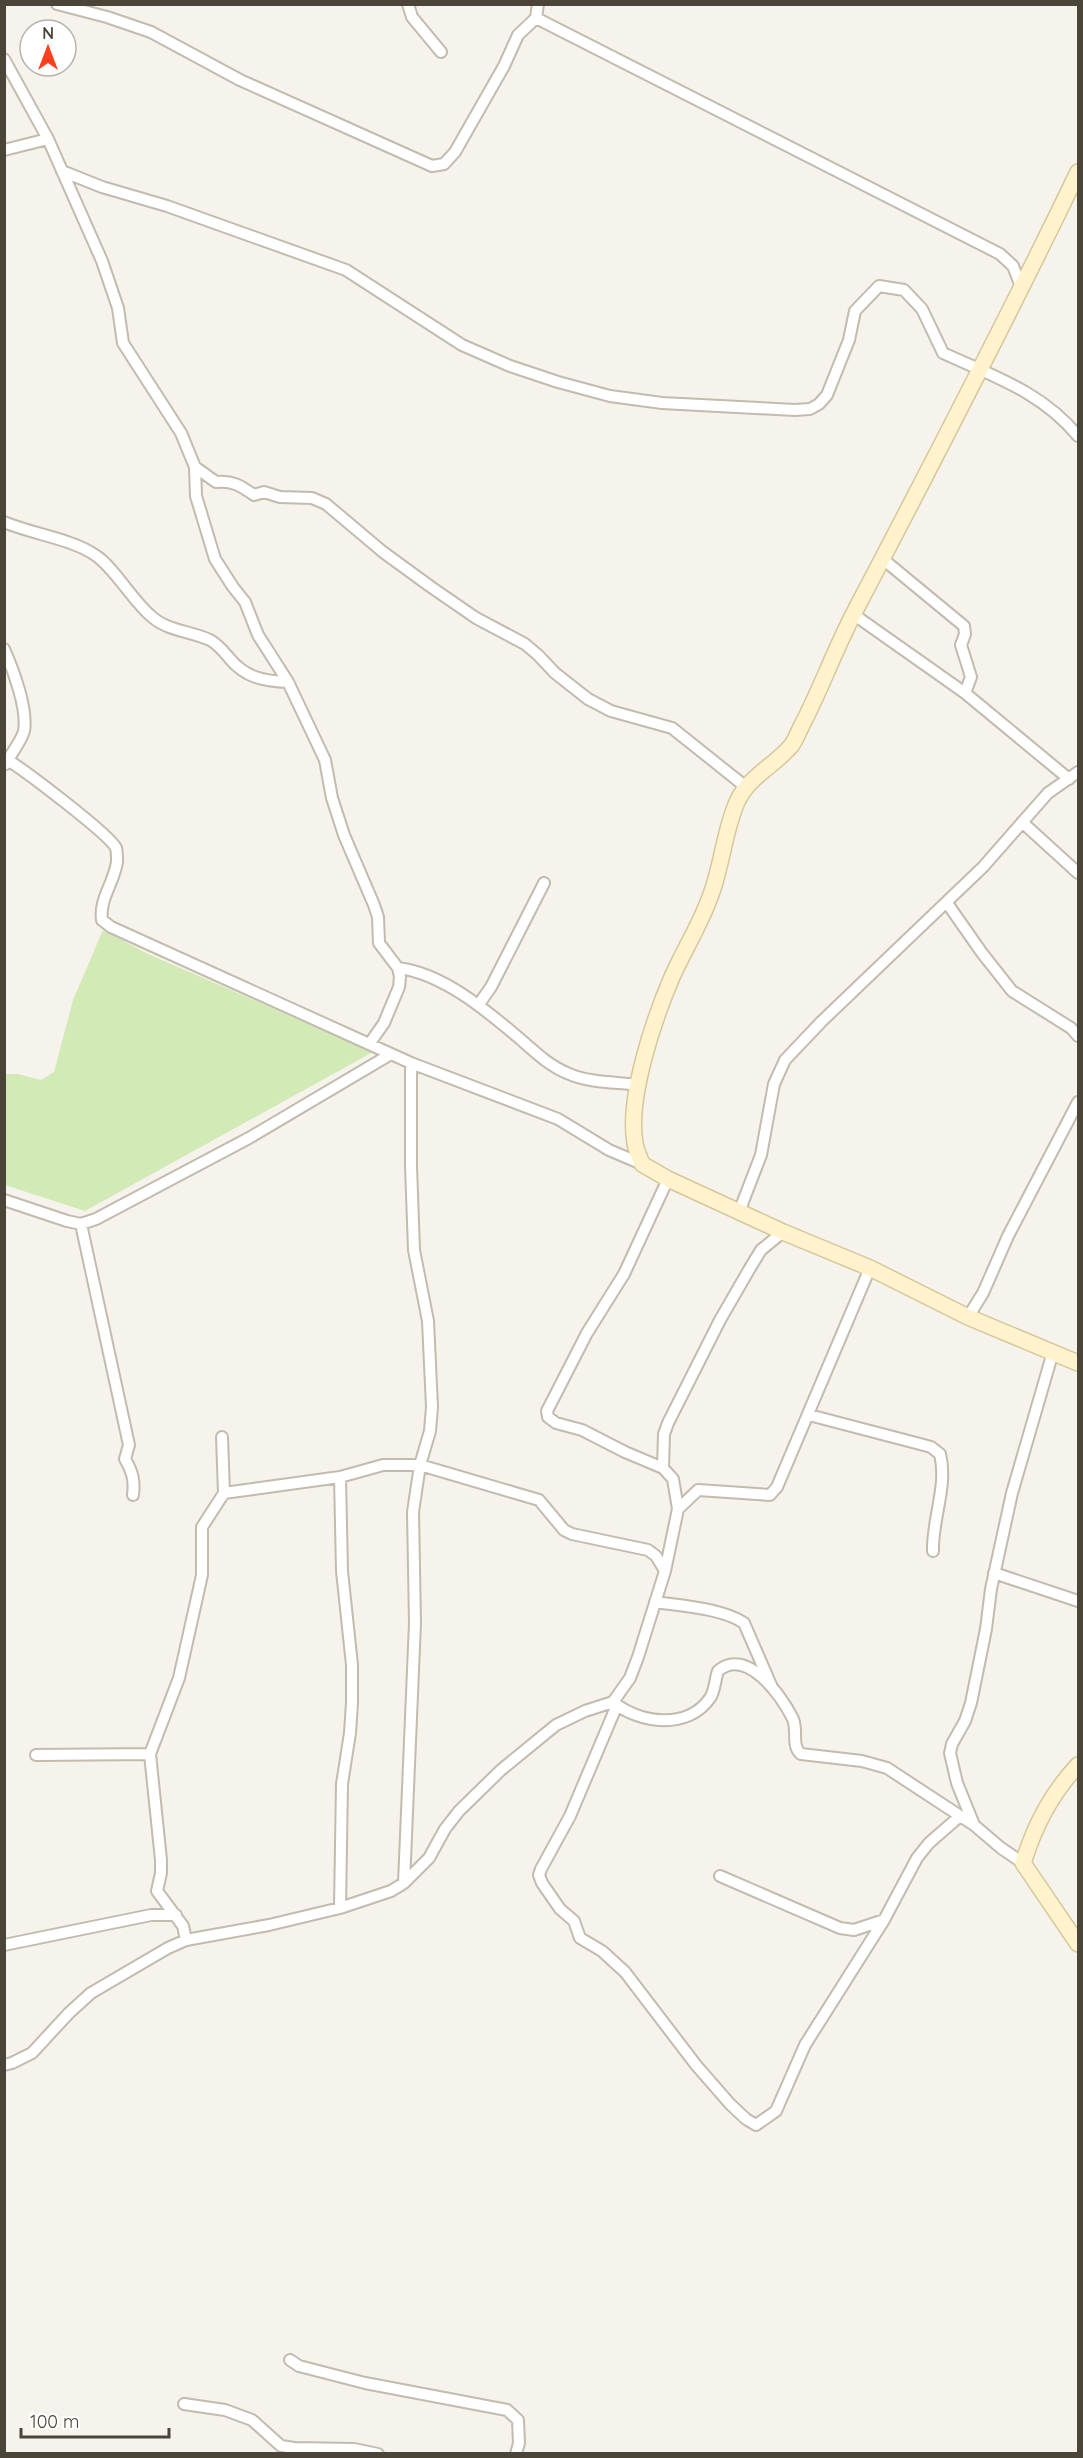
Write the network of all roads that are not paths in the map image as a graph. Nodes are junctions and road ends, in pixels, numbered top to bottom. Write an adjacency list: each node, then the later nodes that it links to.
1 (57, 4): 4 (street)
2 (408, 4): 5 (street)
3 (538, 4): 4 (street)
4 (536, 18): 11 (street)
5 (441, 52)
6 (5, 62): 7 (street)
7 (48, 139): 8 (street); 9 (street)
8 (4, 150)
9 (62, 171): 14 (street); 16 (street)
10 (1078, 172): 12 (street)
11 (1009, 260): 12 (street); 13 (street)
12 (1035, 262): 13 (street)
13 (1022, 289): 14 (street)
14 (980, 368): 15 (street); 18 (street)
15 (1078, 436)
16 (195, 467): 21 (street); 26 (street)
17 (4, 522): 21 (street)
18 (884, 560): 19 (street); 22 (street)
19 (853, 614): 22 (street); 26 (street)
20 (4, 649): 23 (street)
21 (288, 682): 31 (street)
22 (965, 693): 25 (street)
23 (6, 761): 34 (street)
24 (1078, 772): 25 (street)
25 (1069, 779): 27 (street)
26 (746, 787): 37 (street)
27 (1022, 822): 28 (street); 30 (street)
28 (1078, 873)
29 (544, 883): 32 (street)
30 (947, 903): 33 (street); 42 (street)
31 (398, 968): 32 (street); 34 (street)
32 (478, 1004): 37 (street)
33 (1078, 1036)
34 (370, 1043): 35 (street)
35 (391, 1054): 36 (street); 43 (street)
36 (411, 1064): 39 (street); 51 (street)
37 (639, 1085): 39 (street)
38 (1078, 1102): 46 (street)
39 (642, 1164): 40 (street)
40 (668, 1179): 42 (street); 52 (street)
41 (4, 1200): 43 (street)
42 (739, 1212): 44 (street)
43 (81, 1224): 55 (street)
44 (783, 1232): 45 (street); 52 (street)
45 (870, 1268): 46 (street); 49 (street)
46 (968, 1317): 47 (street)
47 (1053, 1352): 48 (street); 59 (street)
48 (1078, 1363)
49 (809, 1415): 56 (street); 57 (street)
50 (222, 1437): 54 (street)
51 (420, 1465): 53 (street); 58 (street); 71 (street)
52 (663, 1468): 56 (street)
53 (340, 1477): 54 (street); 72 (street)
54 (224, 1493): 64 (street)
55 (133, 1495)
56 (678, 1509): 58 (street)
57 (933, 1551)
58 (665, 1571): 61 (street)
59 (994, 1573): 60 (street); 68 (street)
60 (1078, 1601)
61 (655, 1602): 62 (street); 63 (street)
62 (771, 1685): 63 (street); 67 (street)
63 (615, 1703): 71 (street); 74 (street)
64 (150, 1754): 65 (street); 73 (street)
65 (36, 1755)
66 (1078, 1765): 69 (street)
67 (960, 1816): 68 (street); 74 (street)
68 (974, 1825): 69 (street)
69 (1023, 1863): 76 (street)
70 (720, 1876): 74 (street)
71 (404, 1884): 72 (street)
72 (340, 1908): 75 (street)
73 (176, 1915): 75 (street); 77 (street)
74 (884, 1920)
75 (186, 1940): 78 (street)
76 (1078, 1944)
77 (4, 1945)
78 (4, 2065)
79 (290, 2360): 83 (street)
80 (184, 2404): 81 (street)
81 (297, 2451): 82 (street)
82 (378, 2454)
83 (516, 2454)

